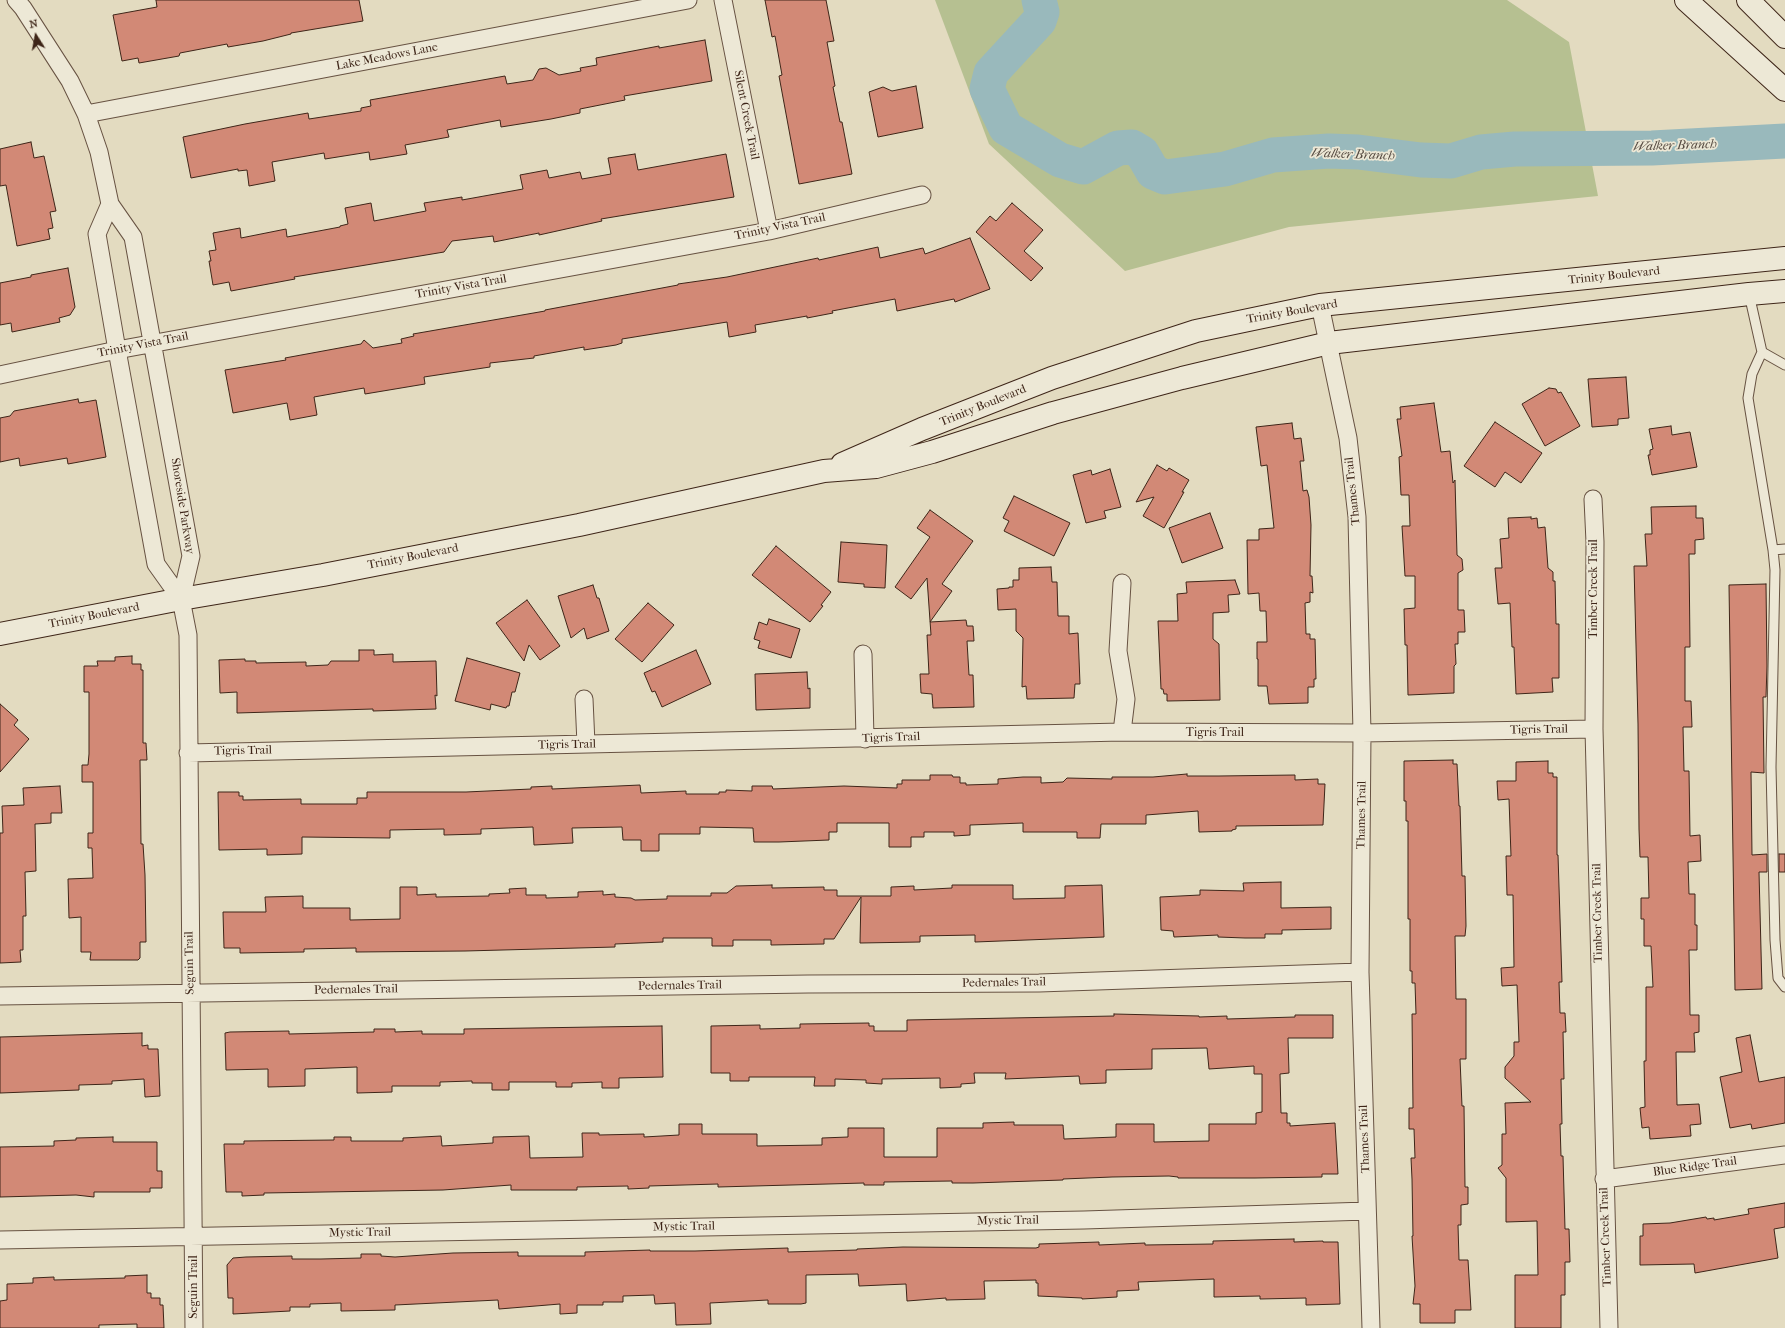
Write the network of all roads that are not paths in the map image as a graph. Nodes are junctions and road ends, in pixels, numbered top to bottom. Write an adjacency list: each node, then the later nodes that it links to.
1 (16, 0): 8 (street, Shoreside Parkway)
2 (688, 0): 8 (street, Lake Meadows Lane)
3 (723, 0): 11 (street, Silent Creek Trail)
4 (1686, 0): 7 (main road)
5 (1748, 0): 6 (main road)
6 (1780, 32)
7 (1785, 90)
8 (86, 114): 10 (street, Shoreside Parkway)
9 (922, 195): 11 (street, Trinity Vista Trail)
10 (110, 204): 17 (street, Shoreside Parkway); 18 (street)
11 (769, 231): 17 (street, Trinity Vista Trail)
12 (1785, 258): 15 (main road, Trinity Boulevard)
13 (1785, 291): 14 (main road, Trinity Boulevard)
14 (1749, 294): 16 (main road, Trinity Boulevard); 19 (lane)
15 (1320, 305): 16 (street, Thames Trail); 22 (main road, Trinity Boulevard)
16 (1329, 342): 22 (main road, Trinity Boulevard); 33 (street, Thames Trail)
17 (153, 343): 18 (street, Trinity Vista Trail); 27 (street, Shoreside Parkway)
18 (117, 350): 21 (street, Trinity Vista Trail); 27 (street)
19 (1762, 352): 20 (lane); 25 (lane)
20 (1785, 365)
21 (0, 375)
22 (824, 471): 27 (main road, Trinity Boulevard)
23 (1593, 499): 31 (street, Timber Creek Trail)
24 (1785, 549): 25 (lane)
25 (1773, 550): 38 (lane)
26 (1122, 583): 32 (street)
27 (181, 599): 28 (main road, Trinity Boulevard); 36 (street, Seguin Trail)
28 (0, 634)
29 (863, 654): 34 (street)
30 (584, 699): 35 (street)
31 (1594, 729): 33 (street, Tigris Trail); 42 (street, Timber Creek Trail)
32 (1122, 732): 33 (street, Tigris Trail); 34 (street, Tigris Trail)
33 (1362, 733): 37 (street, Thames Trail)
34 (865, 739): 35 (street, Tigris Trail)
35 (586, 744): 36 (street, Tigris Trail)
36 (188, 753): 39 (street, Seguin Trail)
37 (1360, 972): 39 (street, Pedernales Trail); 43 (street, Thames Trail)
38 (1785, 987)
39 (190, 993): 40 (street, Pedernales Trail); 44 (street, Seguin Trail)
40 (0, 996)
41 (1785, 1155): 42 (street, Blue Ridge Trail)
42 (1604, 1179): 48 (street, Timber Creek Trail)
43 (1367, 1211): 44 (street, Mystic Trail); 47 (street, Thames Trail)
44 (194, 1236): 45 (street, Mystic Trail); 46 (street, Seguin Trail)
45 (0, 1240)
46 (194, 1328)
47 (1371, 1328)
48 (1609, 1328)

